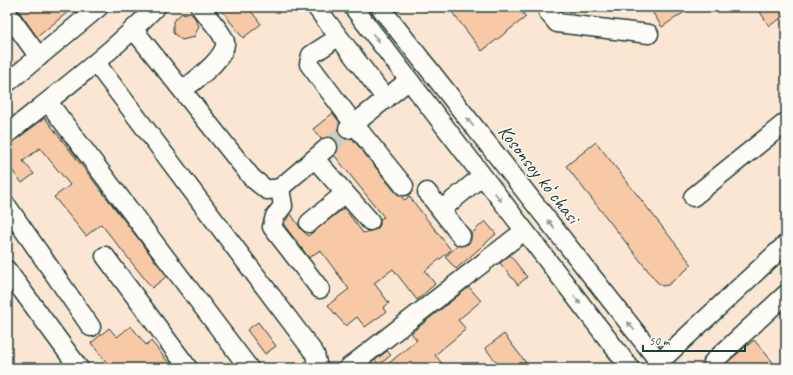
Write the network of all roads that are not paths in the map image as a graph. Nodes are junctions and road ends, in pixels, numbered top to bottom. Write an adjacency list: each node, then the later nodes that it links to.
1 (99, 7): 12 (street)
2 (156, 7): 9 (street)
3 (200, 7): 16 (street)
4 (316, 7): 17 (street)
5 (353, 7): 14 (street, one-way to 14)
6 (380, 7): 42 (street, Kosonsoy koʻchasi, one-way to 6)
7 (547, 7): 10 (street)
8 (7, 14): 12 (street)
9 (134, 30): 13 (street); 16 (street)
10 (649, 34)
11 (328, 44): 20 (street)
12 (39, 57): 15 (street)
13 (96, 63): 18 (street); 46 (street)
14 (409, 80): 17 (street); 22 (street)
15 (7, 83)
16 (183, 90): 24 (street)
17 (386, 99): 20 (street)
18 (48, 102): 21 (street); 45 (street)
19 (786, 122): 27 (street)
20 (351, 127): 23 (street)
21 (7, 134)
22 (482, 176): 29 (street); 32 (street, one-way to 32)
23 (404, 186)
24 (280, 188): 25 (street); 37 (street)
25 (345, 192): 30 (street); 31 (street)
26 (426, 192): 29 (street)
27 (692, 197)
28 (7, 206): 39 (street)
29 (440, 210): 33 (street)
30 (370, 221)
31 (309, 223)
32 (524, 232): 41 (street); 47 (street, one-way to 47)
33 (461, 236)
34 (786, 244): 42 (street)
35 (105, 256): 44 (street)
36 (7, 270): 43 (street)
37 (320, 289)
38 (786, 294): 40 (street)
39 (91, 327)
40 (713, 362)
41 (357, 366)
42 (659, 366)
43 (79, 368)
44 (188, 368)
45 (249, 368)
46 (313, 368)
47 (630, 368)

